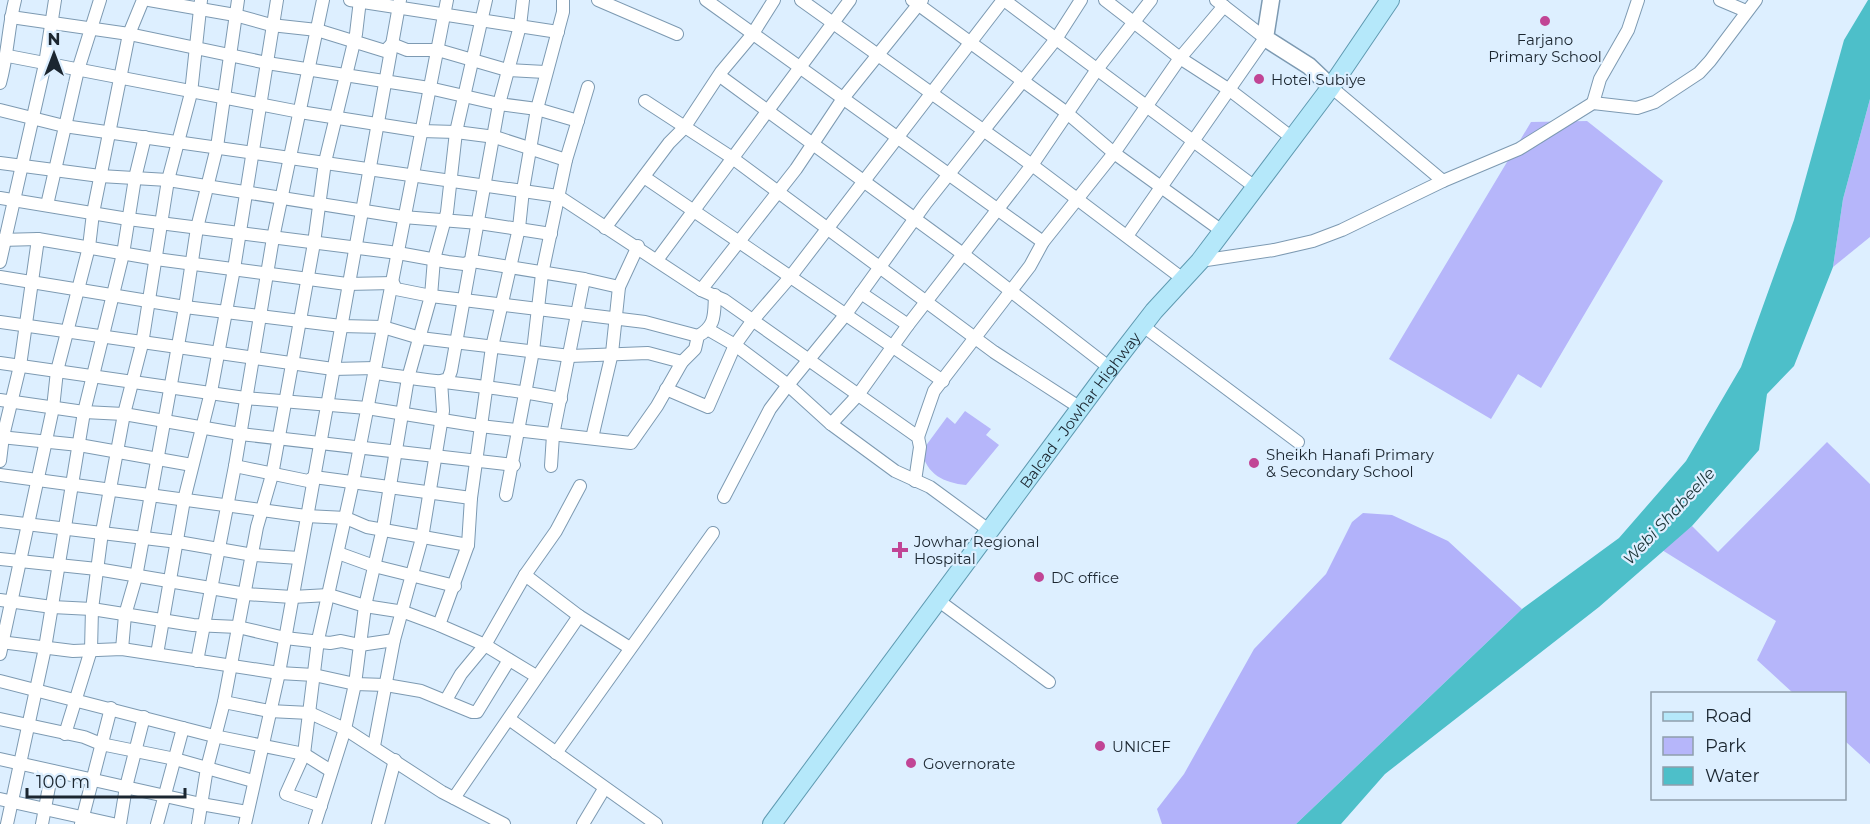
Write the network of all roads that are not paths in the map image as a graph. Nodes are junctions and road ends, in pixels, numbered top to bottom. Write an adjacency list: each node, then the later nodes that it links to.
1 (15, 0): 36 (street)
2 (55, 0): 38 (street)
3 (100, 0): 43 (street)
4 (143, 0): 46 (street)
5 (149, 0): 31 (street)
6 (238, 0): 34 (street)
7 (277, 0): 41 (street)
8 (322, 0): 44 (street)
9 (447, 0): 35 (street)
10 (486, 0): 37 (street)
11 (524, 0): 42 (street)
12 (572, 0): 32 (street)
13 (598, 0): 47 (street)
14 (706, 0): 48 (street)
15 (774, 0): 48 (street)
16 (801, 0): 40 (street)
17 (850, 0): 40 (street)
18 (1004, 0): 51 (street); 52 (street)
19 (1082, 0): 51 (street)
20 (1105, 0): 39 (street)
21 (1151, 0): 39 (street)
22 (1270, 0): 49 (street)
23 (1390, 0): 76 (main road, Balcad - Jowhar Highway)
24 (1638, 0): 85 (street)
25 (1756, 0): 33 (street)
26 (357, 1): 30 (street); 50 (street)
27 (918, 2): 52 (street); 58 (street)
28 (1727, 2): 33 (street)
29 (1220, 3): 49 (street); 59 (street)
30 (399, 4): 35 (street); 53 (street)
31 (200, 5): 34 (street); 54 (street)
32 (563, 6): 45 (street)
33 (1746, 11): 85 (street)
34 (235, 15): 41 (street); 56 (street)
35 (442, 15): 37 (street); 55 (street)
36 (11, 17): 38 (street); 57 (street)
37 (481, 19): 42 (street); 60 (street)
38 (53, 22): 43 (street); 62 (street)
39 (1133, 22): 59 (street); 64 (street)
40 (835, 23): 58 (street); 63 (street)
41 (271, 25): 44 (street); 61 (street)
42 (520, 26): 45 (street); 67 (street)
43 (92, 30): 46 (street); 66 (street)
44 (316, 30): 50 (street); 65 (street)
45 (558, 32): 68 (street)
46 (129, 34): 54 (street); 71 (street)
47 (677, 34)
48 (752, 35): 63 (street); 70 (street)
49 (1264, 38): 76 (street); 78 (street)
50 (353, 39): 53 (street); 69 (street)
51 (1056, 39): 64 (street); 73 (street)
52 (971, 43): 73 (street); 80 (street)
53 (392, 44): 55 (street); 72 (street)
54 (196, 50): 56 (street); 79 (street)
55 (438, 50): 60 (street); 77 (street)
56 (230, 55): 61 (street); 83 (street)
57 (8, 56): 62 (street); 74 (street)
58 (880, 56): 80 (street); 82 (street)
59 (1180, 58): 78 (street); 88 (street)
60 (473, 61): 67 (street); 81 (street)
61 (267, 63): 65 (street); 87 (street)
62 (45, 64): 66 (street); 95 (street)
63 (801, 68): 82 (street); 91 (street)
64 (1098, 68): 88 (street); 93 (street)
65 (307, 69): 69 (street); 92 (street)
66 (78, 70): 71 (street); 98 (street)
67 (507, 70): 68 (street); 86 (street)
68 (545, 72): 89 (street)
69 (344, 76): 72 (street); 94 (street)
70 (720, 76): 91 (street); 99 (street)
71 (120, 79): 79 (street); 102 (street)
72 (385, 81): 77 (street); 97 (street)
73 (1021, 81): 93 (street); 101 (street)
74 (0, 83)
75 (588, 87): 96 (street)
76 (1331, 87): 107 (main road, Balcad - Jowhar Highway); 132 (street)
77 (429, 88): 81 (street); 100 (street)
78 (1230, 91): 107 (street); 108 (street)
79 (191, 93): 83 (street); 109 (street)
80 (932, 93): 101 (street); 106 (street)
81 (464, 96): 86 (street); 103 (street)
82 (844, 98): 106 (street); 110 (street)
83 (224, 99): 87 (street); 111 (street)
84 (645, 101): 99 (street)
85 (1593, 103): 132 (street)
86 (499, 104): 89 (street); 105 (street)
87 (261, 105): 92 (street); 113 (street)
88 (1146, 106): 108 (street); 114 (street)
89 (537, 109): 96 (street); 112 (street)
90 (0, 110): 95 (street)
91 (768, 110): 110 (street); 116 (street)
92 (300, 112): 94 (street); 115 (street)
93 (1067, 113): 114 (street); 120 (street)
94 (337, 116): 97 (street); 118 (street)
95 (31, 119): 98 (street); 121 (street)
96 (578, 121): 117 (street)
97 (378, 122): 100 (street); 122 (street)
98 (64, 126): 102 (street); 123 (street)
99 (684, 128): 116 (street); 127 (street)
100 (421, 131): 103 (street); 126 (street)
101 (984, 131): 120 (street); 124 (street)
102 (111, 132): 104 (street); 125 (street)
103 (456, 132): 105 (street); 130 (street)
104 (145, 137): 109 (street); 128 (street)
105 (495, 137): 112 (street); 133 (street)
106 (897, 137): 124 (street); 131 (street)
107 (1292, 137): 136 (main road, Balcad - Jowhar Highway)
108 (1193, 142): 135 (street); 136 (street)
109 (180, 143): 111 (street); 129 (street)
110 (812, 143): 131 (street); 138 (street)
111 (217, 147): 113 (street); 134 (street)
112 (530, 149): 117 (street); 137 (street)
113 (254, 151): 115 (street); 139 (street)
114 (1114, 153): 135 (street); 143 (street)
115 (289, 157): 118 (street); 142 (street)
116 (731, 157): 138 (street); 148 (street)
117 (566, 160): 140 (street)
118 (325, 162): 122 (street); 145 (street)
119 (0, 164): 121 (street)
120 (1032, 165): 143 (street); 149 (street)
121 (22, 166): 123 (street); 144 (street)
122 (370, 168): 126 (street); 147 (street)
123 (53, 170): 125 (street); 146 (street)
124 (949, 174): 149 (street); 153 (street)
125 (100, 176): 128 (street); 150 (street)
126 (412, 176): 130 (street); 151 (street)
127 (644, 177): 148 (street); 159 (street)
128 (135, 178): 129 (street); 152 (street)
129 (168, 180): 134 (street); 155 (street)
130 (451, 180): 133 (street); 154 (street)
131 (861, 181): 153 (street); 160 (street)
132 (1443, 181): 181 (street)
133 (485, 186): 137 (street); 156 (street)
134 (206, 187): 139 (street); 157 (street)
135 (1159, 187): 161 (street); 164 (street)
136 (1255, 187): 161 (main road, Balcad - Jowhar Highway)
137 (523, 190): 140 (street); 158 (street)
138 (776, 192): 160 (street); 167 (street)
139 (245, 193): 142 (street); 162 (street)
140 (558, 196): 159 (street); 163 (street)
141 (0, 198): 144 (street)
142 (282, 198): 145 (street); 165 (street)
143 (1077, 198): 164 (street); 169 (street)
144 (15, 200): 146 (street); 168 (street)
145 (320, 203): 147 (street); 170 (street)
146 (47, 205): 150 (street)
147 (362, 208): 151 (street); 173 (street)
148 (694, 210): 167 (street); 179 (street)
149 (997, 210): 169 (street); 176 (street)
150 (93, 213): 152 (street); 172 (street)
151 (404, 217): 154 (street); 174 (street)
152 (128, 219): 155 (street); 175 (street)
153 (914, 219): 176 (street); 184 (street)
154 (446, 221): 156 (street); 177 (street)
155 (162, 223): 157 (street); 178 (street)
156 (479, 223): 158 (street); 180 (street)
157 (197, 228): 162 (street); 183 (street)
158 (519, 228): 163 (street); 186 (street)
159 (605, 228): 171 (street)
160 (826, 229): 184 (street); 189 (street)
161 (1222, 231): 181 (main road, Balcad - Jowhar Highway)
162 (239, 234): 165 (street); 185 (street)
163 (551, 234): 188 (street)
164 (1127, 236): 193 (street)
165 (273, 238): 170 (street); 187 (street)
166 (38, 240): 168 (street); 172 (street); 194 (street)
167 (738, 240): 189 (street); 199 (street)
168 (2, 241): 182 (street)
169 (1043, 242): 200 (street)
170 (314, 243): 173 (street); 191 (street)
171 (638, 246): 179 (street); 197 (street)
172 (89, 247): 175 (street); 198 (street)
173 (355, 248): 174 (street); 196 (street)
174 (398, 253): 177 (street); 195 (street)
175 (123, 254): 178 (street); 202 (street)
176 (963, 254): 200 (street); 206 (street)
177 (434, 259): 180 (street); 204 (street)
178 (156, 260): 183 (street); 207 (street)
179 (657, 260): 199 (street)
180 (472, 261): 186 (street); 205 (street)
181 (1200, 261): 193 (main road, Balcad - Jowhar Highway)
182 (0, 262)
183 (191, 263): 185 (street); 208 (street)
184 (880, 266): 201 (street); 206 (street)
185 (234, 269): 187 (street); 211 (street)
186 (510, 269): 188 (street); 209 (street)
187 (268, 274): 191 (street); 214 (street)
188 (542, 274): 192 (street); 210 (street)
189 (791, 276): 212 (street); 216 (street)
190 (0, 277): 194 (street)
191 (307, 279): 196 (street); 217 (street)
192 (584, 279): 197 (street); 213 (street)
193 (1183, 279): 222 (main road, Balcad - Jowhar Highway)
194 (31, 282): 198 (street); 220 (street)
195 (393, 283): 196 (street); 204 (street); 223 (street)
196 (347, 284): 221 (street)
197 (619, 287): 215 (street)
198 (77, 289): 202 (street); 224 (street)
199 (701, 290): 203 (street)
200 (1010, 291): 228 (street); 246 (street)
201 (861, 293): 212 (street); 219 (street)
202 (112, 295): 207 (street); 226 (street)
203 (715, 295): 216 (street); 225 (street)
204 (430, 296): 205 (street); 227 (street)
205 (464, 300): 209 (street); 229 (street)
206 (927, 300): 219 (street); 228 (street)
207 (150, 301): 208 (street); 230 (street)
208 (185, 306): 211 (street); 233 (street)
209 (502, 306): 210 (street); 234 (street)
210 (536, 309): 213 (street); 235 (street)
211 (225, 310): 214 (street); 237 (street)
212 (846, 314): 232 (street); 240 (street)
213 (579, 315): 215 (street); 238 (street)
214 (261, 316): 217 (street); 239 (street)
215 (616, 319): 225 (street); 236 (street)
216 (753, 320): 231 (street); 240 (street)
217 (298, 321): 221 (street); 243 (street)
218 (0, 322): 220 (street)
219 (908, 325): 232 (street)
220 (25, 326): 224 (street); 244 (street)
221 (341, 326): 223 (street); 247 (street)
222 (1143, 326): 246 (main road, Balcad - Jowhar Highway); 286 (street)
223 (383, 327): 227 (street); 245 (street)
224 (67, 332): 226 (street); 248 (street)
225 (703, 333): 231 (street); 241 (street)
226 (103, 337): 230 (street); 249 (street)
227 (420, 338): 229 (street); 250 (street)
228 (976, 338): 252 (street); 268 (street)
229 (456, 341): 234 (street); 251 (street)
230 (142, 344): 233 (street); 253 (street)
231 (735, 345): 254 (street); 257 (street)
232 (893, 346): 252 (street); 260 (street)
233 (178, 347): 237 (street); 255 (street)
234 (492, 347): 235 (street); 256 (street)
235 (533, 351): 238 (street); 258 (street)
236 (612, 352): 238 (street); 241 (street); 283 (street)
237 (217, 354): 239 (street); 259 (street)
238 (570, 356): 262 (street)
239 (255, 358): 243 (street); 261 (street)
240 (810, 360): 254 (street); 260 (street)
241 (682, 362): 257 (street)
242 (0, 363): 244 (street)
243 (291, 363): 247 (street); 264 (street)
244 (20, 366): 248 (street); 263 (street)
245 (375, 368): 247 (street); 250 (street); 267 (street)
246 (1110, 368): 268 (main road, Balcad - Jowhar Highway)
247 (333, 369): 265 (street)
248 (57, 371): 249 (street); 266 (street)
249 (94, 376): 253 (street); 269 (street)
250 (408, 378): 251 (street); 271 (street)
251 (441, 381): 256 (street); 272 (street)
252 (943, 381): 282 (street)
253 (131, 382): 255 (street); 270 (street)
254 (788, 385): 274 (street); 312 (street)
255 (170, 387): 259 (street); 273 (street)
256 (486, 387): 258 (street); 275 (street)
257 (666, 389): 283 (street)
258 (524, 391): 262 (street); 277 (street)
259 (211, 392): 261 (street); 276 (street)
260 (858, 395): 274 (street); 282 (street)
261 (245, 398): 264 (street); 278 (street)
262 (561, 399): 279 (street)
263 (6, 401): 266 (street); 280 (street)
264 (285, 402): 265 (street); 281 (street)
265 (327, 405): 267 (street); 285 (street)
266 (52, 408): 269 (street); 284 (street)
267 (367, 408): 271 (street); 288 (street)
268 (1082, 409): 323 (main road, Balcad - Jowhar Highway)
269 (84, 412): 270 (street); 287 (street)
270 (124, 414): 273 (street); 289 (street)
271 (402, 415): 272 (street); 290 (street)
272 (440, 420): 275 (street); 291 (street)
273 (164, 422): 276 (street); 292 (street)
274 (831, 424): 303 (street)
275 (480, 426): 277 (street); 294 (street)
276 (202, 427): 278 (street); 295 (street)
277 (520, 429): 279 (street); 296 (street)
278 (240, 434): 281 (street); 297 (street)
279 (554, 435): 283 (street); 298 (street)
280 (2, 436): 284 (street); 293 (street)
281 (277, 437): 285 (street); 300 (street)
282 (918, 437): 303 (street)
283 (592, 438)
284 (44, 442): 287 (street); 302 (street)
285 (320, 442): 288 (street); 301 (street)
286 (1298, 442)
287 (79, 445): 289 (street); 305 (street)
288 (360, 447): 290 (street); 304 (street)
289 (118, 451): 292 (street); 308 (street)
290 (397, 453): 291 (street); 307 (street)
291 (435, 456): 294 (street); 309 (street)
292 (156, 458): 295 (street); 311 (street)
293 (0, 461)
294 (476, 462): 296 (street); 313 (street)
295 (192, 465): 314 (street)
296 (514, 465): 310 (street)
297 (235, 466): 300 (street); 315 (street)
298 (551, 466)
299 (0, 475): 302 (street)
300 (272, 475): 301 (street); 316 (street)
301 (314, 477): 304 (street); 317 (street)
302 (36, 480): 305 (street); 320 (street)
303 (915, 481): 323 (street)
304 (353, 482): 307 (street); 318 (street)
305 (72, 484): 308 (street); 321 (street)
306 (580, 486): 339 (street)
307 (389, 488): 309 (street); 322 (street)
308 (110, 489): 311 (street); 324 (street)
309 (430, 492): 313 (street); 327 (street)
310 (506, 495)
311 (149, 496): 314 (street); 326 (street)
312 (724, 497)
313 (471, 498): 329 (street)
314 (184, 500): 315 (street); 328 (street)
315 (227, 504): 316 (street); 330 (street)
316 (263, 509): 317 (street); 332 (street)
317 (306, 516): 318 (street); 333 (street)
318 (346, 518): 322 (street); 331 (street)
319 (0, 521): 320 (street)
320 (28, 524): 321 (street); 335 (street)
321 (66, 528): 324 (street); 336 (street)
322 (383, 528): 327 (street); 337 (street)
323 (990, 531): 349 (main road, Balcad - Jowhar Highway)
324 (102, 532): 326 (street); 338 (street)
325 (713, 533): 367 (street)
326 (143, 538): 328 (street); 341 (street)
327 (422, 538): 329 (street); 340 (street)
328 (178, 542): 330 (street); 342 (street)
329 (468, 545): 343 (street)
330 (217, 550): 332 (street); 344 (street)
331 (338, 553): 337 (street); 346 (street)
332 (253, 555): 333 (street); 345 (street)
333 (299, 558): 347 (street)
334 (0, 559): 335 (street)
335 (20, 560): 336 (street); 348 (street)
336 (58, 566): 338 (street); 351 (street)
337 (375, 566): 340 (street); 350 (street)
338 (97, 569): 341 (street); 352 (street)
339 (525, 575): 355 (street); 364 (street)
340 (413, 576): 343 (street); 353 (street)
341 (136, 577): 342 (street); 354 (street)
342 (169, 583): 344 (street); 356 (street)
343 (455, 586): 357 (street)
344 (212, 588): 345 (street); 358 (street)
345 (246, 594): 347 (street); 359 (street)
346 (328, 595): 347 (street); 350 (street); 361 (street)
347 (292, 597): 360 (street)
348 (5, 601): 351 (street); 365 (street)
349 (939, 601): 378 (street); 432 (main road, Balcad - Jowhar Highway)
350 (365, 606): 353 (street); 363 (street)
351 (52, 607): 352 (street); 366 (street)
352 (92, 609): 354 (street); 369 (street)
353 (404, 612): 357 (street); 362 (street)
354 (125, 615): 356 (street); 368 (street)
355 (579, 616): 367 (street); 376 (street)
356 (163, 621): 358 (street); 370 (street)
357 (439, 625): 364 (street)
358 (204, 626): 359 (street); 372 (street)
359 (238, 627): 360 (street); 373 (street)
360 (285, 638): 361 (street); 374 (street)
361 (318, 640): 363 (street); 375 (street)
362 (394, 640): 363 (street); 380 (street)
363 (360, 645): 379 (street)
364 (485, 645): 371 (street); 383 (street)
365 (1, 646): 366 (street)
366 (45, 648): 369 (street); 381 (street)
367 (630, 648): 400 (street)
368 (122, 649): 369 (street); 370 (street)
369 (91, 650): 382 (street)
370 (157, 654): 372 (street)
371 (509, 660): 376 (street); 383 (street)
372 (197, 661): 373 (street)
373 (232, 667): 374 (street); 384 (street)
374 (279, 673): 375 (street); 386 (street)
375 (314, 675): 379 (street); 387 (street)
376 (536, 676): 390 (street)
377 (0, 681): 381 (street)
378 (1049, 682)
379 (356, 684): 380 (street); 393 (street)
380 (386, 685): 383 (street); 397 (street)
381 (36, 691): 382 (street); 391 (street)
382 (74, 699): 385 (street); 394 (street)
383 (446, 700)
384 (224, 702): 386 (street); 395 (street)
385 (111, 708): 388 (street); 396 (street)
386 (269, 711): 387 (street); 398 (street)
387 (310, 713): 393 (street); 401 (street)
388 (144, 717): 392 (street); 399 (street)
389 (0, 718): 391 (street)
390 (509, 719): 400 (street); 414 (street)
391 (27, 726): 394 (street); 405 (street)
392 (183, 728): 395 (street); 403 (street)
393 (345, 729): 397 (street); 408 (street)
394 (65, 734): 396 (street)
395 (214, 736): 398 (street); 406 (street)
396 (101, 744): 399 (street); 409 (street)
397 (374, 746): 404 (street)
398 (262, 747): 401 (street); 410 (street)
399 (135, 751): 403 (street); 411 (street)
400 (556, 753): 412 (street)
401 (304, 754): 408 (street); 417 (street)
402 (0, 759): 405 (street)
403 (175, 759): 406 (street); 413 (street)
404 (395, 760): 414 (street); 428 (street)
405 (20, 765): 407 (street); 415 (street)
406 (207, 768): 410 (street); 416 (street)
407 (52, 771): 409 (street); 418 (street)
408 (331, 771): 417 (street)
409 (91, 779): 411 (street); 420 (street)
410 (253, 780): 419 (street)
411 (126, 787): 413 (street); 424 (street)
412 (604, 789): 430 (street); 431 (street)
413 (164, 796): 416 (street); 425 (street)
414 (454, 798): 429 (street)
415 (5, 800): 418 (street); 421 (street)
416 (201, 804): 419 (street); 426 (street)
417 (321, 806): 427 (street)
418 (45, 809): 420 (street); 422 (street)
419 (246, 818)
420 (82, 821): 423 (street)
421 (7, 824)
422 (42, 824)
423 (113, 824)
424 (120, 824)
425 (157, 824)
426 (198, 824)
427 (315, 824)
428 (378, 824)
429 (504, 824)
430 (583, 824)
431 (656, 824)
432 (772, 824)

